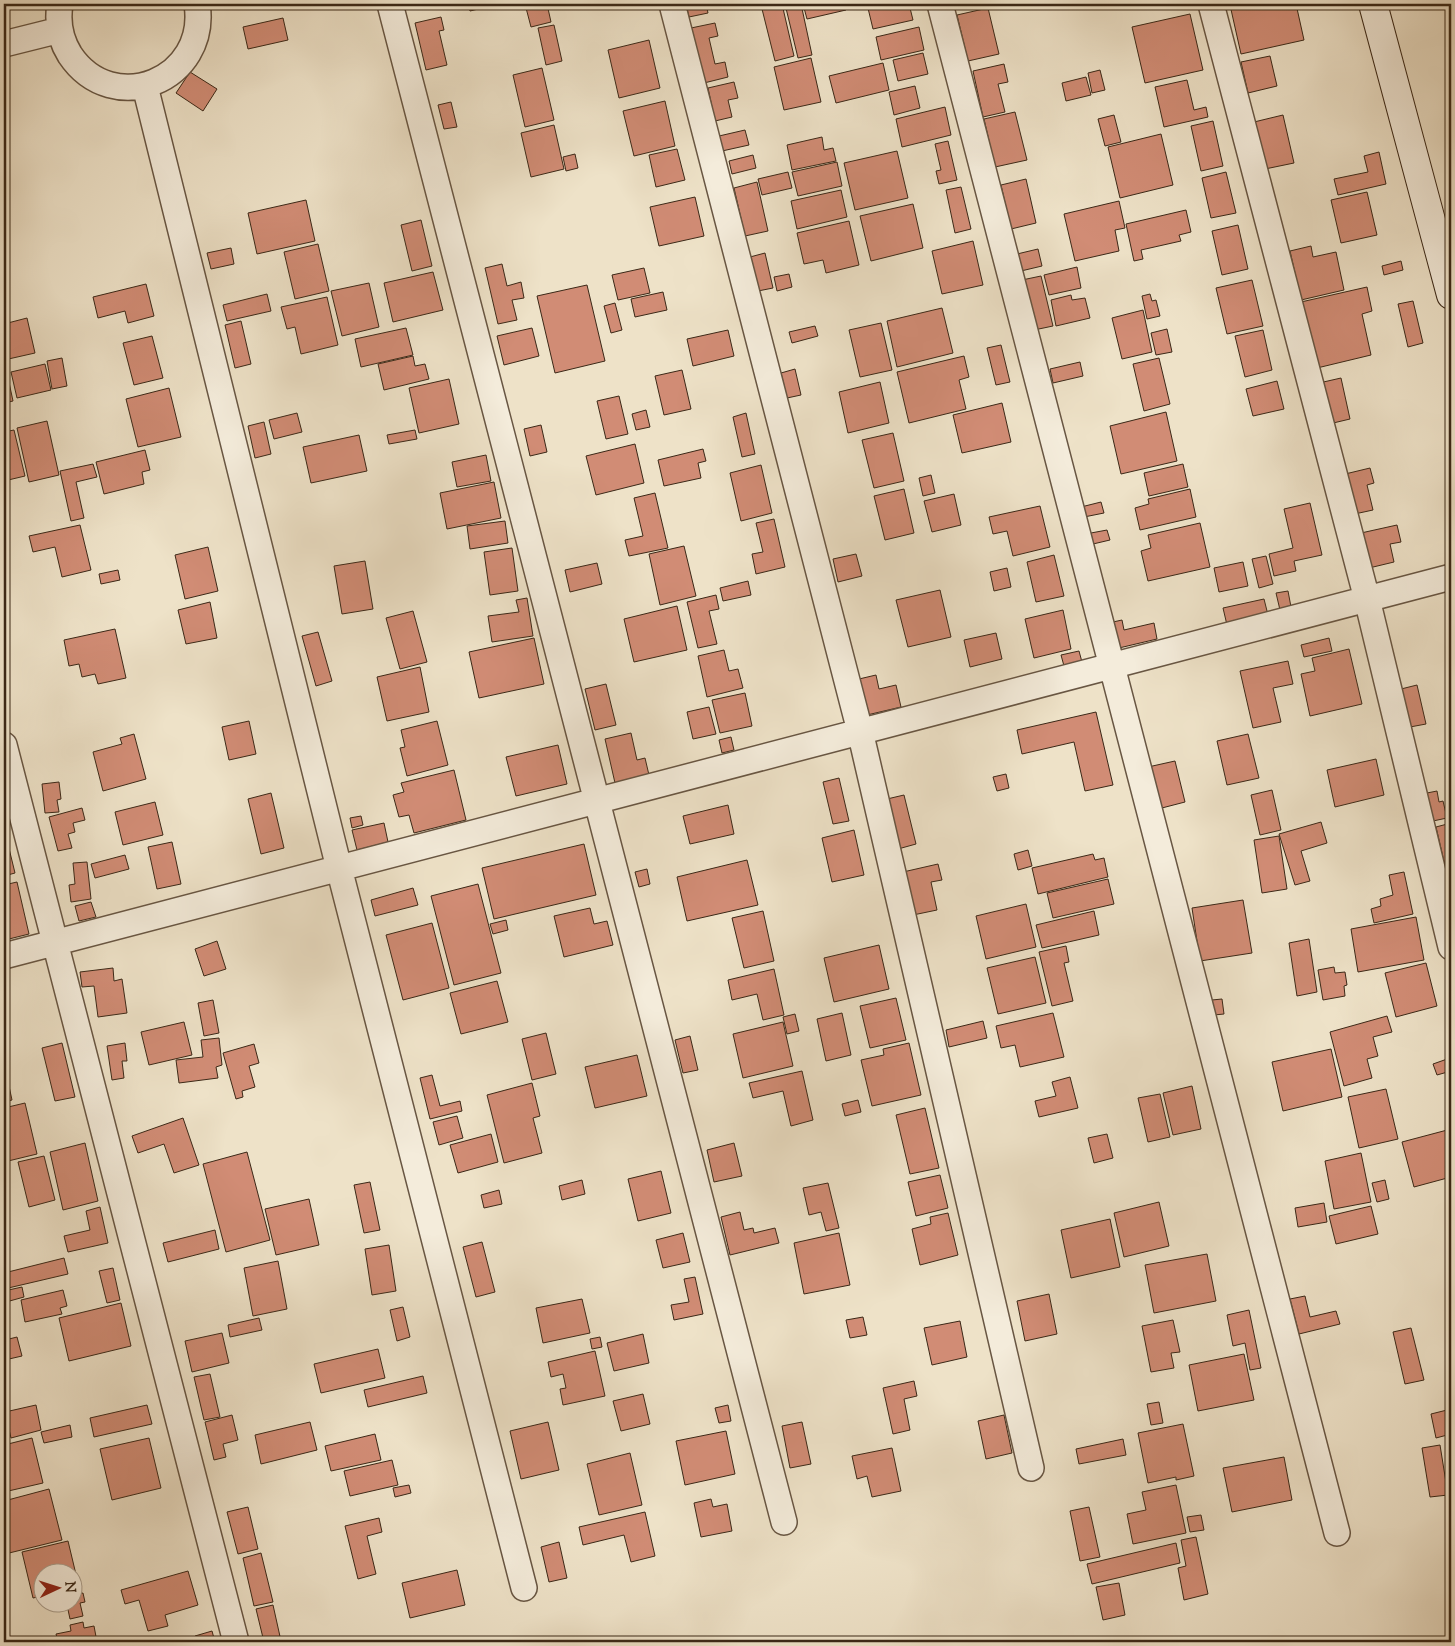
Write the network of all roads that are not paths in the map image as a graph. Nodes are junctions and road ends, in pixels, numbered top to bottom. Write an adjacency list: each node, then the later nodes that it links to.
1 (60, 4): 8 (street)
2 (197, 4): 10 (street)
3 (390, 4): 17 (street)
4 (672, 4): 15 (street)
5 (940, 4): 14 (street)
6 (1212, 4): 13 (street)
7 (1373, 4): 11 (street)
8 (60, 30): 9 (street); 10 (street)
9 (4, 44)
10 (145, 86): 18 (street)
11 (1451, 295)
12 (1451, 576): 13 (street)
13 (1367, 599): 14 (street); 20 (street)
14 (1112, 666): 15 (street); 24 (street)
15 (860, 731): 17 (street); 22 (street)
16 (4, 745): 19 (street)
17 (597, 800): 18 (street); 23 (street)
18 (339, 868): 19 (street); 25 (street)
19 (55, 942): 21 (street); 26 (street)
20 (1451, 947)
21 (4, 956)
22 (1031, 1468)
23 (784, 1522)
24 (1337, 1533)
25 (524, 1588)
26 (236, 1642)

